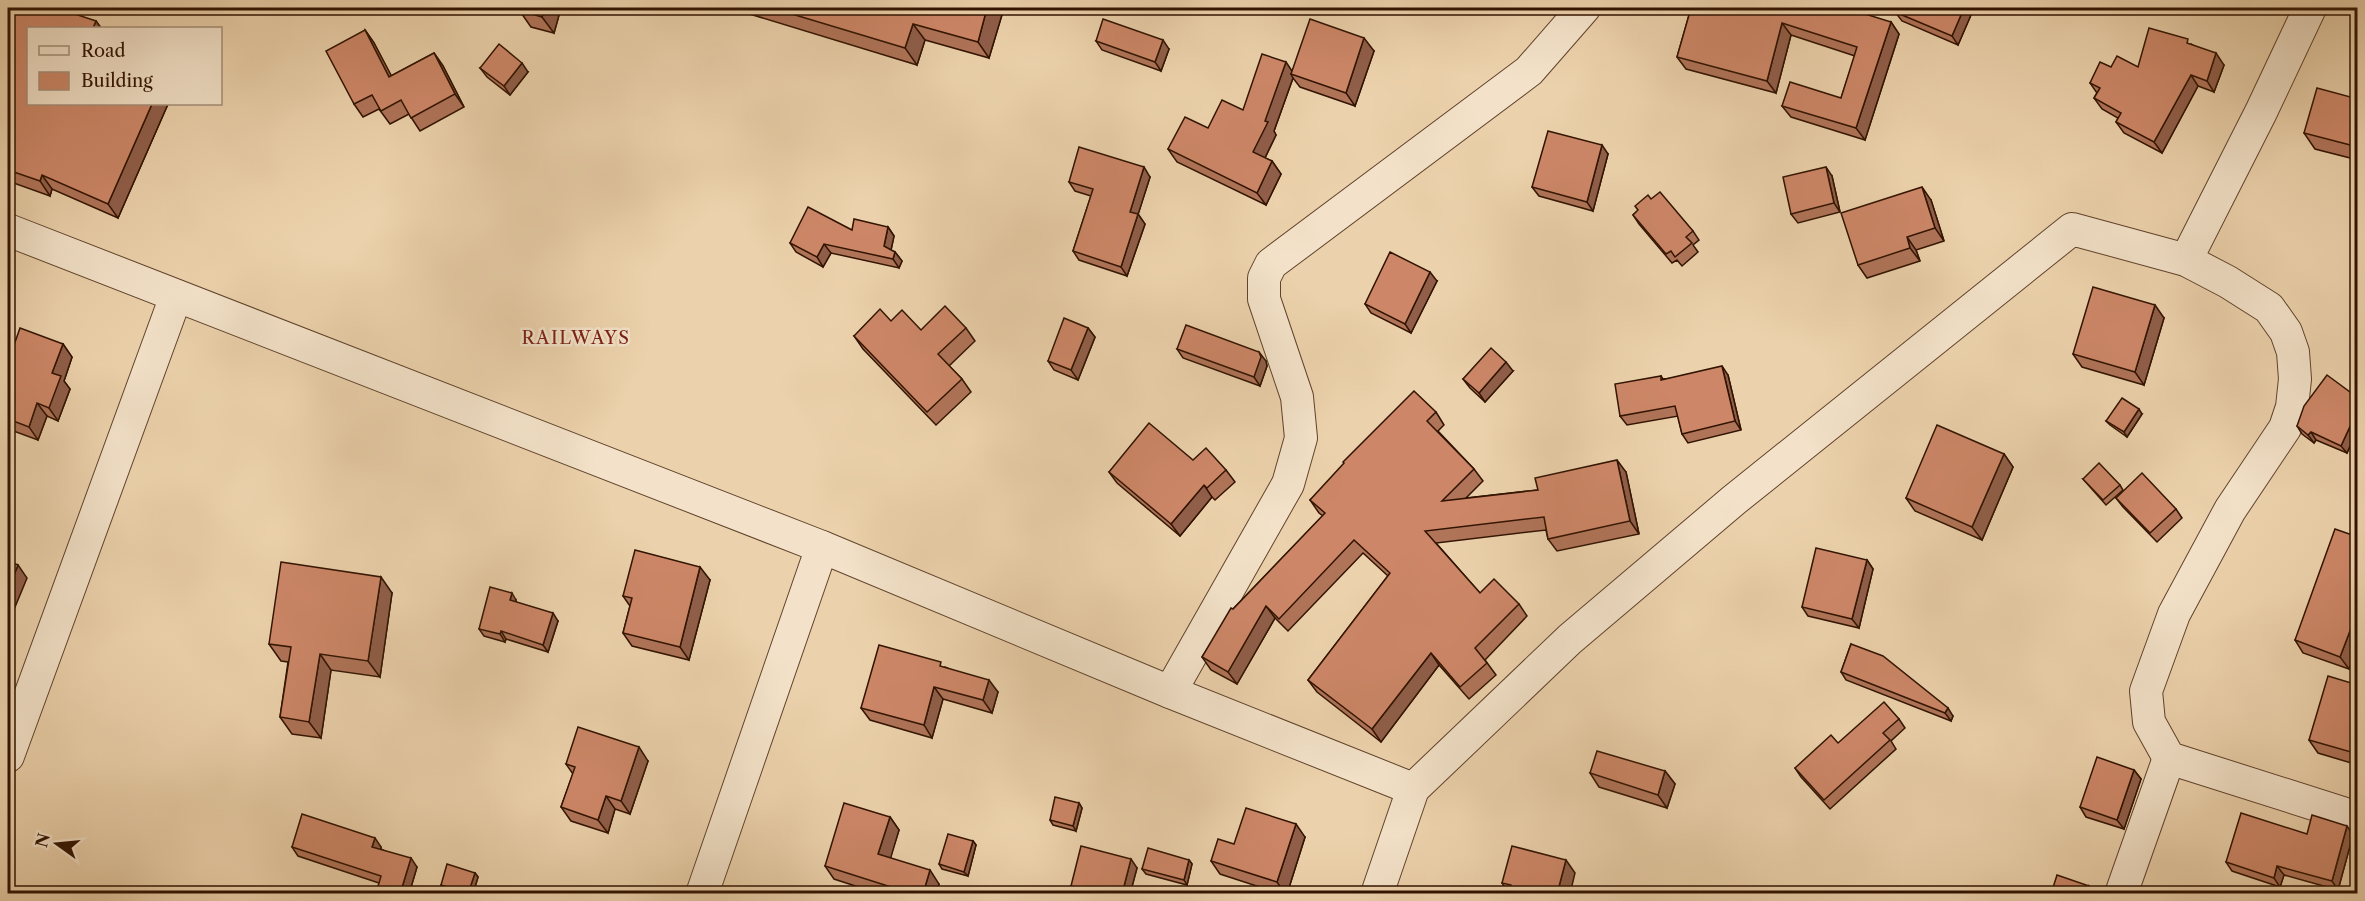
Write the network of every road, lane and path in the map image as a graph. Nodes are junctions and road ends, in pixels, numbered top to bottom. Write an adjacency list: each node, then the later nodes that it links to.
1 (1584, 8): 7 (street)
2 (2310, 8): 4 (street)
3 (8, 230): 5 (street)
4 (2186, 260): 9 (street); 10 (street)
5 (176, 296): 6 (street); 8 (street)
6 (822, 547): 7 (street); 12 (street)
7 (1170, 692): 10 (street)
8 (8, 756)
9 (2169, 758): 11 (street); 14 (street)
10 (1413, 789): 13 (street)
11 (2358, 818)
12 (702, 894)
13 (1377, 894)
14 (2121, 894)

